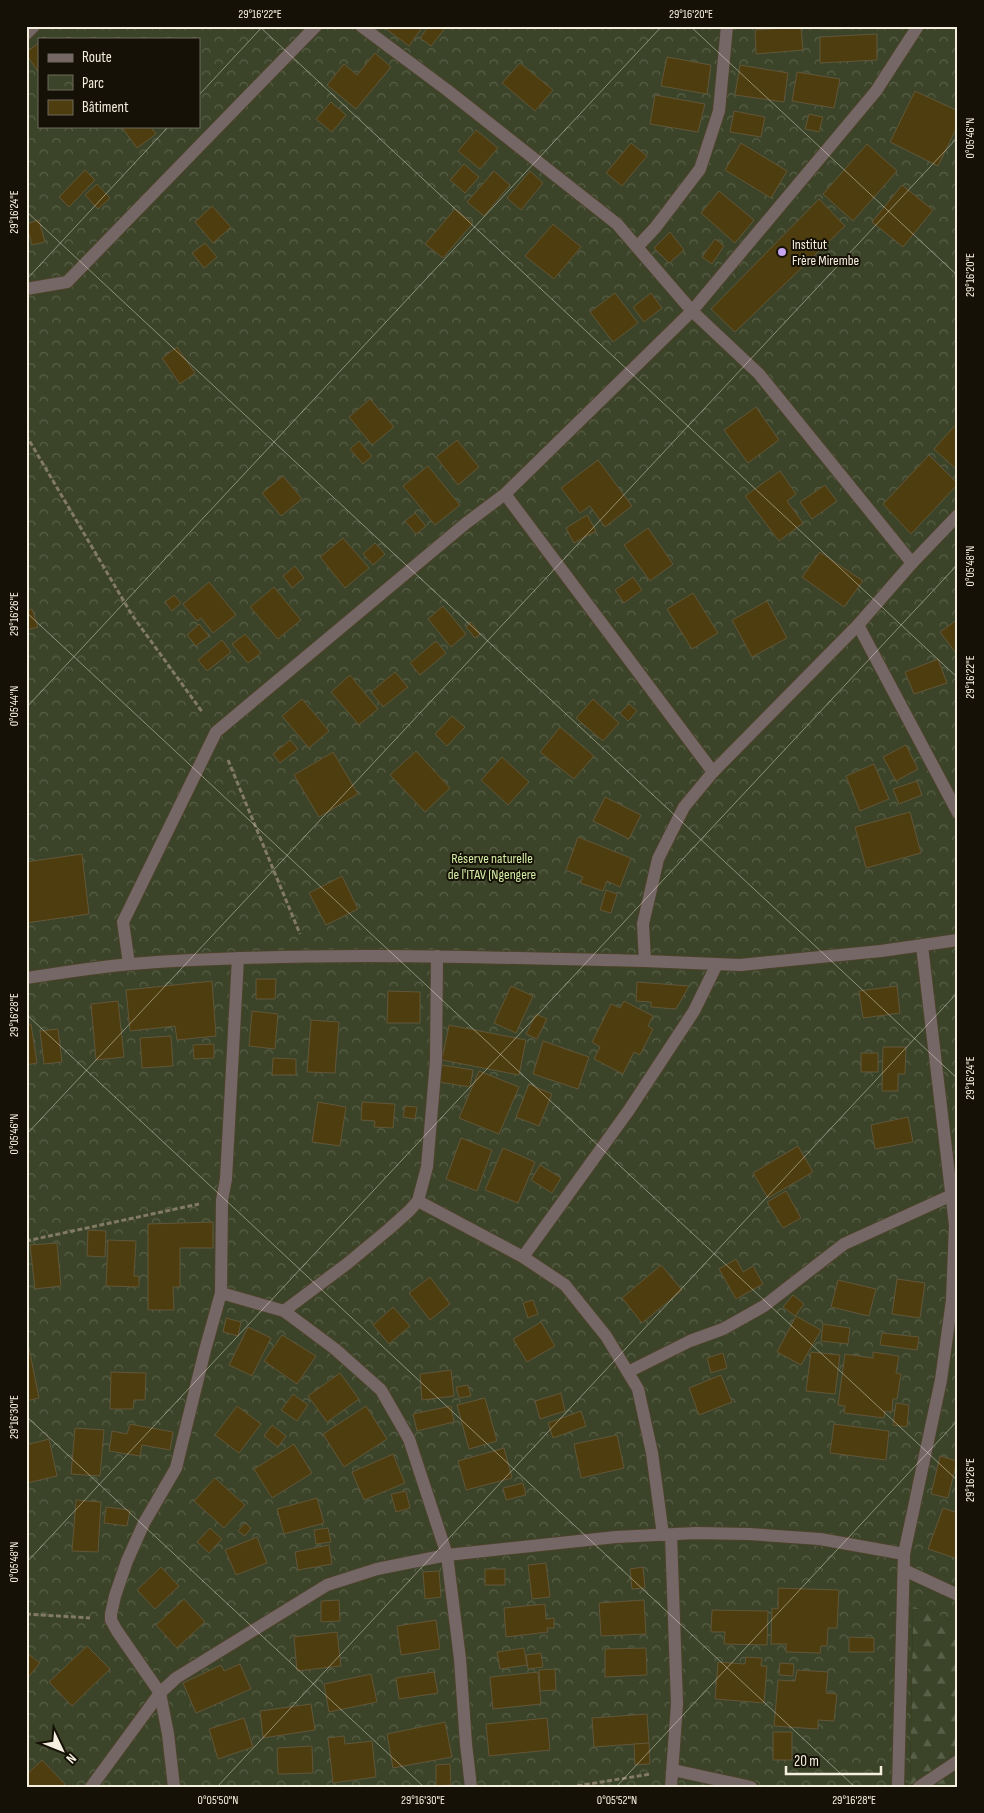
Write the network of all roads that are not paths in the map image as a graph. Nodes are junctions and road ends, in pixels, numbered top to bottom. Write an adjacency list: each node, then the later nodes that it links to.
1 (34, 26): 6 (street)
2 (316, 26): 8 (street)
3 (361, 26): 7 (street)
4 (727, 26): 7 (street)
5 (918, 26): 9 (street)
6 (26, 34)
7 (636, 247): 9 (street)
8 (26, 289)
9 (692, 311): 10 (street); 12 (street)
10 (505, 494): 14 (street); 21 (street)
11 (958, 514): 12 (street)
12 (912, 562): 13 (street)
13 (858, 625): 14 (street); 15 (street)
14 (713, 772): 20 (street)
15 (958, 813)
16 (958, 940): 17 (street)
17 (922, 946): 22 (street); 24 (street)
18 (438, 956): 19 (street); 20 (street); 25 (street)
19 (238, 958): 21 (street); 27 (street)
20 (645, 961): 22 (street)
21 (129, 964): 23 (street)
22 (717, 964): 26 (street)
23 (26, 978)
24 (952, 1195): 29 (street); 31 (street)
25 (418, 1201): 26 (street); 28 (street)
26 (523, 1257): 29 (street)
27 (222, 1293): 28 (street); 35 (street)
28 (284, 1311): 32 (street)
29 (628, 1372): 30 (street)
30 (667, 1535): 31 (street); 32 (street); 37 (street)
31 (904, 1554): 33 (street)
32 (447, 1555): 35 (street); 40 (street)
33 (904, 1570): 34 (street); 43 (street)
34 (958, 1595)
35 (160, 1693): 38 (street); 39 (street)
36 (958, 1761): 44 (street)
37 (673, 1770): 41 (street); 42 (street)
38 (91, 1787)
39 (174, 1787)
40 (471, 1787)
41 (671, 1787)
42 (751, 1787)
43 (898, 1787)
44 (919, 1787)

